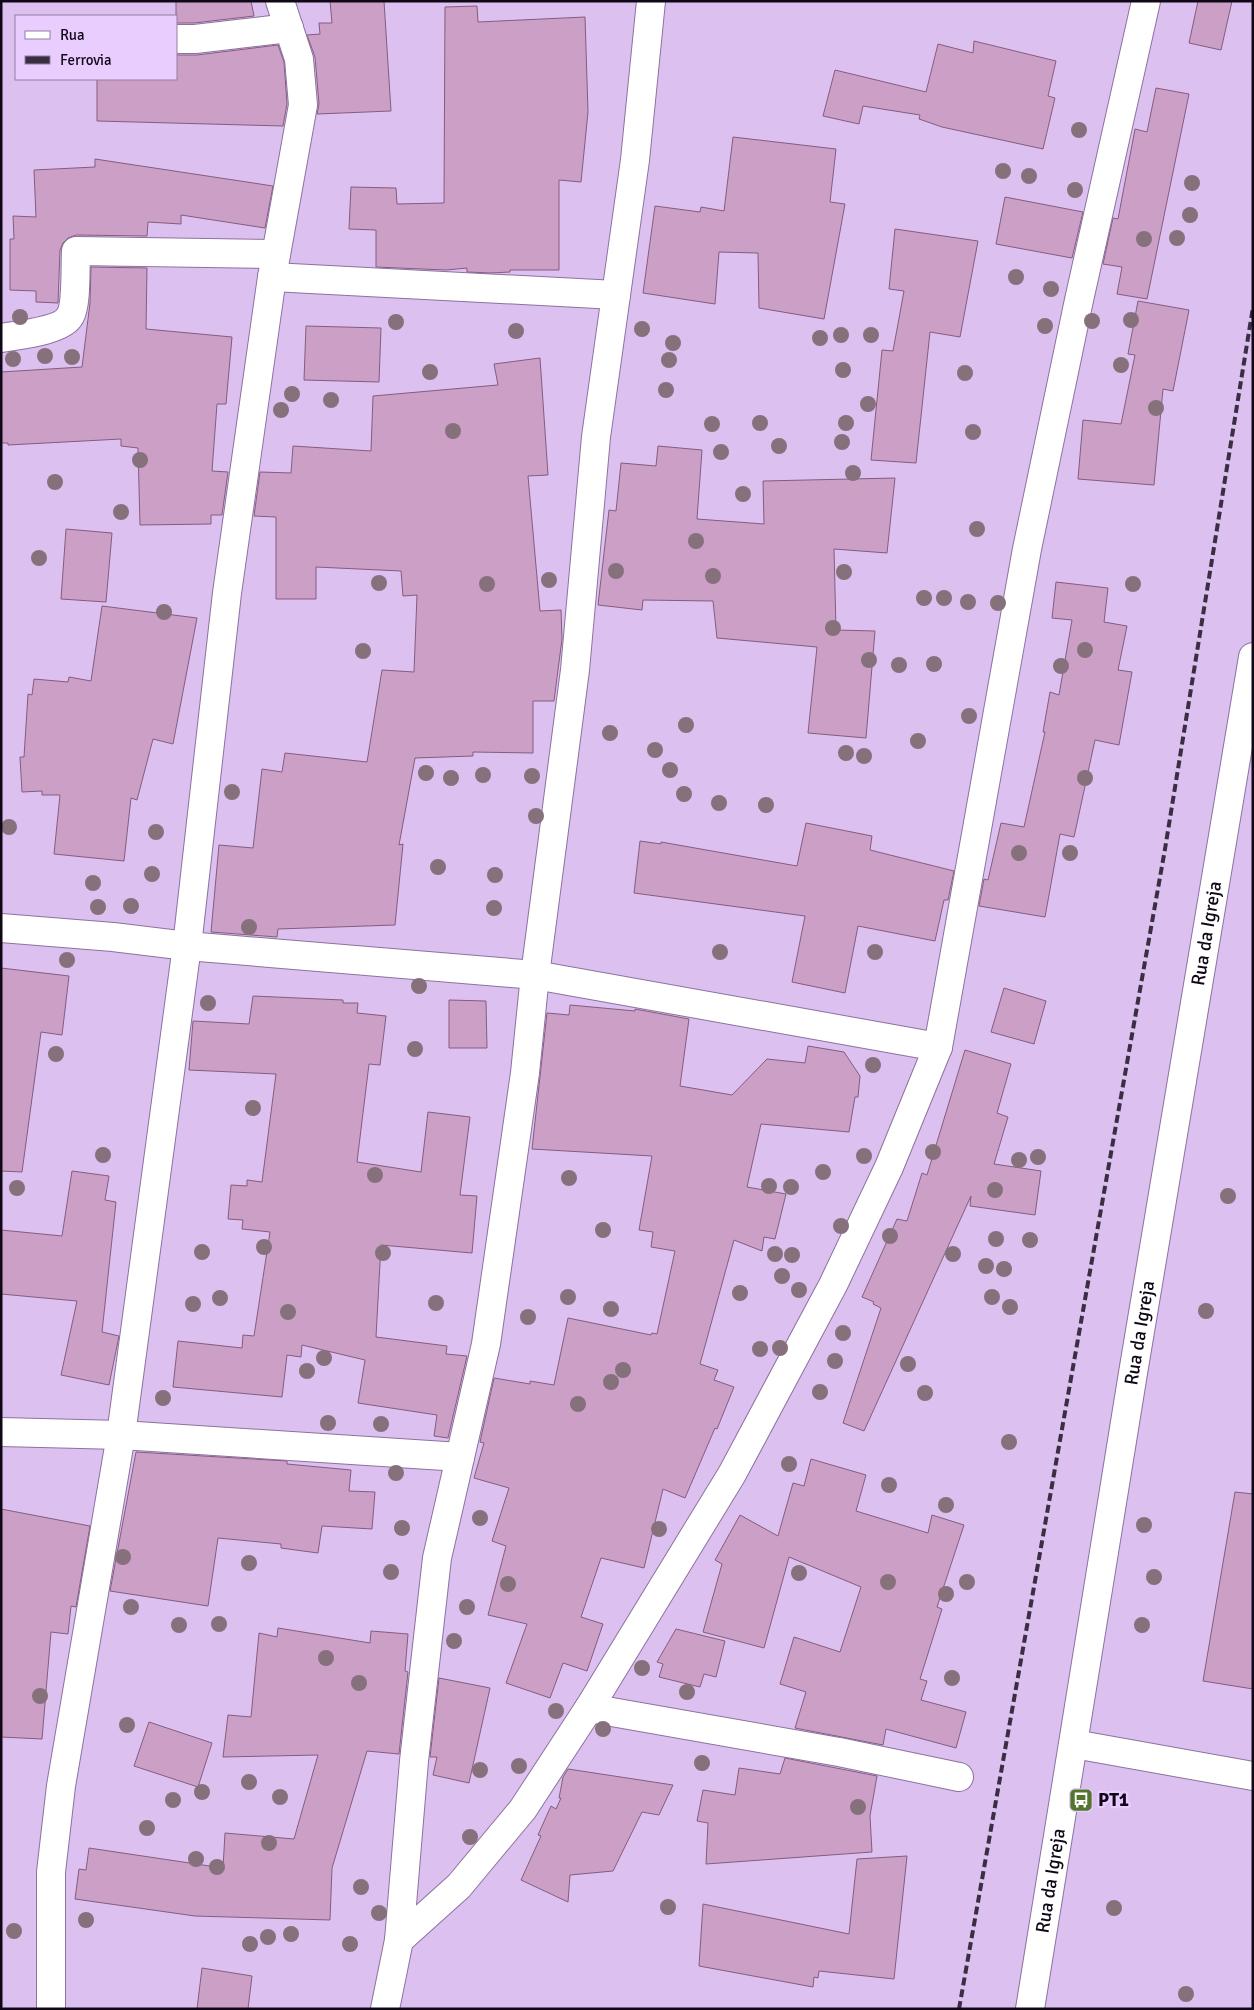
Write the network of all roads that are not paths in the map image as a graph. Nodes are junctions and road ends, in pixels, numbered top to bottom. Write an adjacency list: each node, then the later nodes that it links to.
1 (280, 1): 4 (street)
2 (652, 1): 7 (street)
3 (1146, 1): 14 (street)
4 (289, 28): 5 (street); 6 (street)
5 (178, 39)
6 (274, 266): 7 (street); 8 (street); 12 (street)
7 (616, 295): 13 (street)
8 (1, 338)
9 (1253, 657): 10 (street, Rua da Igreja)
10 (1247, 721): 19 (street, Rua da Igreja)
11 (1, 928): 12 (street)
12 (187, 946): 13 (street); 16 (street)
13 (535, 975): 14 (street); 17 (street)
14 (938, 1047): 18 (street)
15 (1, 1432): 16 (street)
16 (121, 1436): 17 (street); 23 (street)
17 (460, 1457): 22 (street)
18 (590, 1708): 21 (street); 22 (street)
19 (1074, 1744): 20 (street); 25 (street, Rua da Igreja)
20 (1253, 1776)
21 (960, 1777)
22 (399, 1940): 24 (street)
23 (51, 2009)
24 (385, 2009)
25 (1030, 2009)

